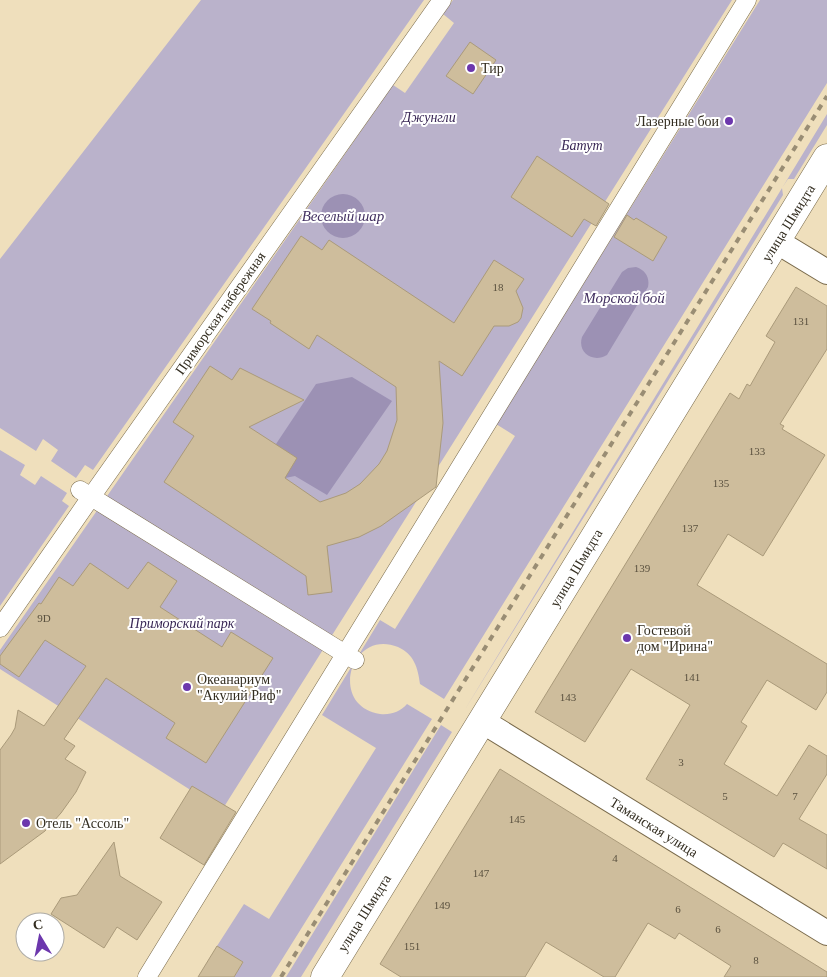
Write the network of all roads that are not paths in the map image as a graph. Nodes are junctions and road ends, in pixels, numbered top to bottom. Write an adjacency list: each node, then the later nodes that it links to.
1 (442, 0): 6 (street, Приморская набережная)
2 (747, 0): 8 (street)
3 (827, 158): 4 (street, улица Шмидта)
4 (776, 241): 5 (street); 9 (street, улица Шмидта)
5 (827, 272)
6 (85, 493): 7 (street, Приморская набережная); 8 (street)
7 (0, 628)
8 (350, 657): 11 (street)
9 (482, 720): 10 (street, Таманская улица); 12 (street, улица Шмидта)
10 (827, 933)
11 (147, 977)
12 (325, 977)

